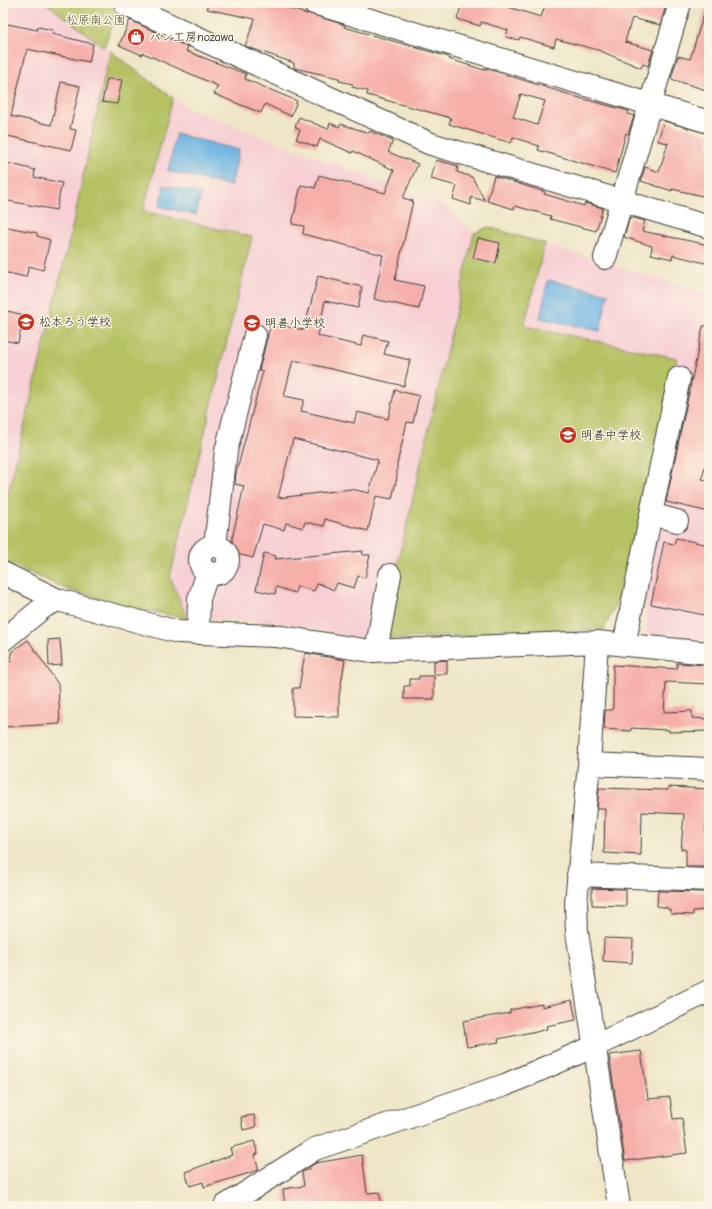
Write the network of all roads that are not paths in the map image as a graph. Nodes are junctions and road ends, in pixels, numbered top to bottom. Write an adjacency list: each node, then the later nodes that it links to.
1 (314, 3): 4 (street)
2 (680, 3): 5 (street)
3 (125, 8): 7 (street)
4 (352, 8): 5 (street)
5 (651, 104): 6 (street); 7 (street)
6 (709, 122)
7 (622, 200): 8 (street); 9 (street)
8 (709, 227)
9 (604, 258)
10 (255, 335): 17 (street)
11 (679, 378): 12 (street)
12 (651, 514): 13 (street); 21 (street)
13 (677, 520)
14 (3, 574): 16 (street)
15 (390, 575): 20 (street)
16 (58, 600): 17 (street); 18 (street)
17 (198, 633): 20 (street)
18 (3, 640)
19 (597, 642): 20 (street); 21 (street); 23 (street)
20 (377, 645)
21 (624, 645): 22 (street)
22 (709, 653)
23 (589, 764): 24 (street); 25 (street)
24 (709, 769)
25 (578, 875): 26 (street); 28 (street)
26 (709, 880)
27 (709, 991): 28 (street)
28 (595, 1046): 29 (street); 30 (street)
29 (225, 1206)
30 (619, 1206)

